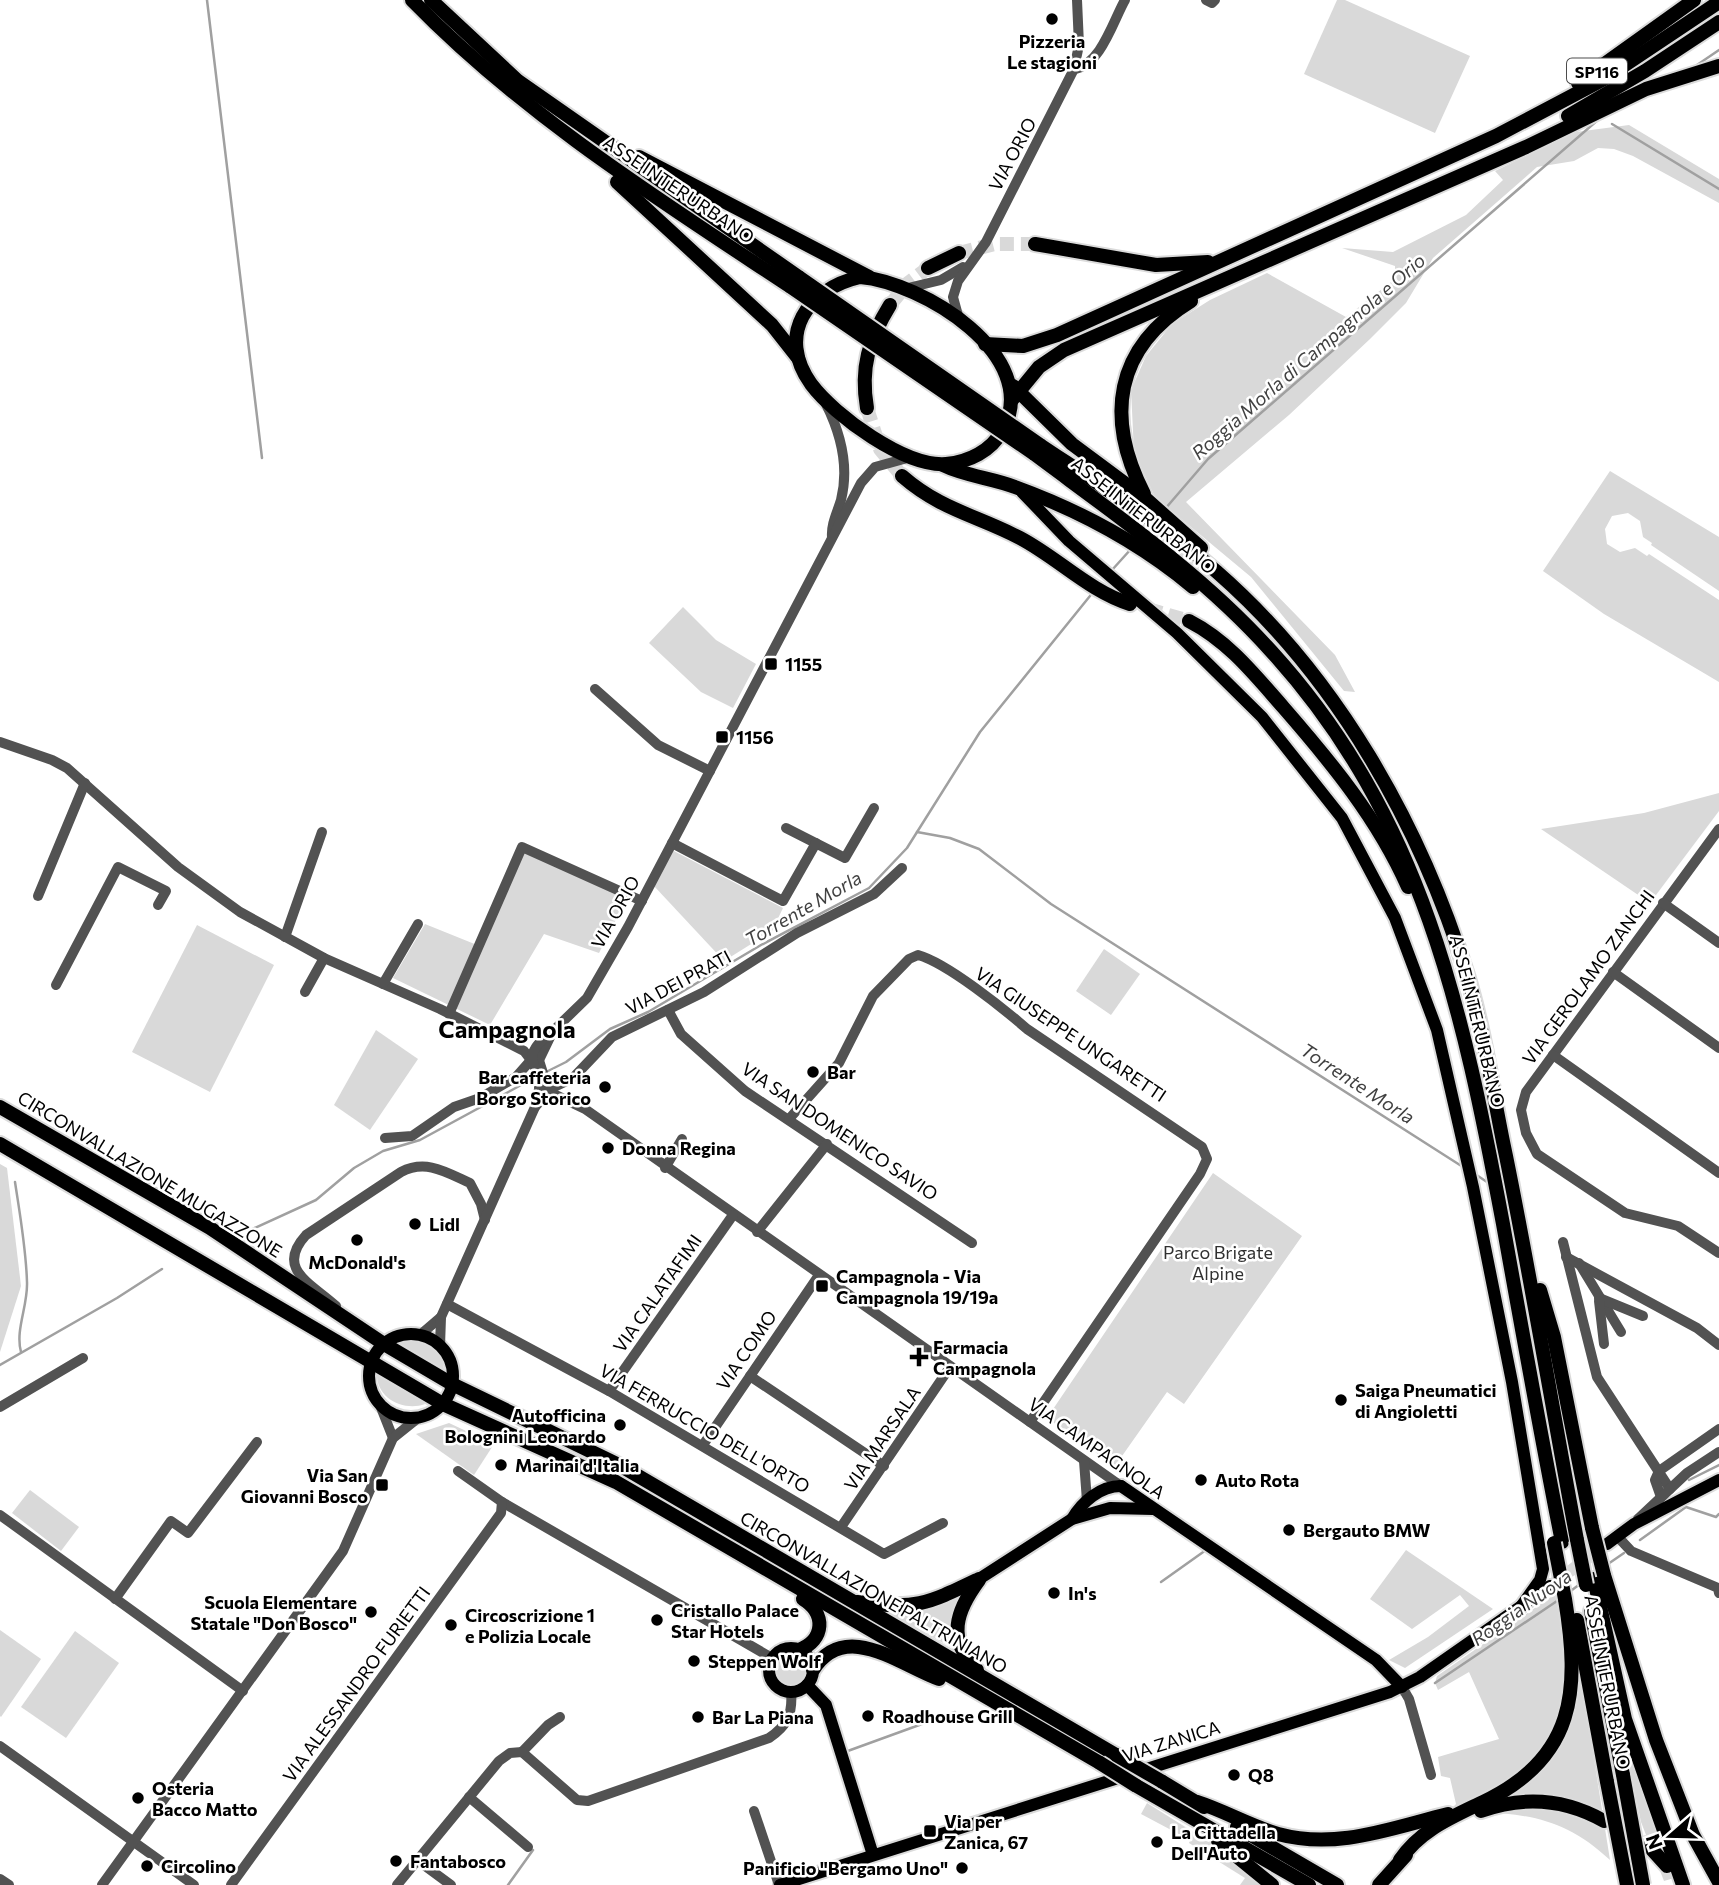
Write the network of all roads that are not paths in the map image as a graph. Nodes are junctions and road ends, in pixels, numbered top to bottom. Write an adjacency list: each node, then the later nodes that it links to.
1 (411, 0): 14 (highway, ASSE INTERURBANO)
2 (431, 0): 12 (highway, ASSE INTERURBANO)
3 (1077, 0): 11 (street)
4 (1125, 0): 11 (street)
5 (1206, 0): 6 (street)
6 (1214, 0)
7 (1694, 0): 13 (highway, SP116)
8 (1719, 2): 13 (highway)
9 (1719, 22): 15 (highway)
10 (1719, 66): 15 (highway)
11 (1074, 69): 18 (street, VIA ORIO)
12 (518, 81): 22 (highway); 23 (highway, ASSE INTERURBANO)
13 (1496, 136): 20 (highway)
14 (579, 145): 23 (highway, ASSE INTERURBANO); 28 (highway)
15 (1455, 175): 17 (highway)
16 (1035, 244): 20 (highway)
17 (1297, 246): 30 (highway); 37 (highway)
18 (978, 253): 24 (street, VIA ORIO); 26 (street, VIA ORIO)
19 (959, 254): 21 (highway)
20 (1236, 255): 27 (highway)
21 (928, 268)
22 (874, 278): 24 (highway); 28 (highway)
23 (796, 282): 32 (highway, ASSE INTERURBANO, bridge)
24 (908, 288): 26 (highway)
25 (890, 305): 31 (highway)
26 (959, 319): 27 (highway)
27 (985, 344): 30 (highway)
28 (800, 362): 29 (highway)
29 (822, 396): 33 (highway); 39 (street, VIA ORIO)
30 (1014, 397): 34 (highway); 37 (highway)
31 (867, 408)
32 (1037, 449): 37 (highway, ASSE INTERURBANO); 38 (highway, ASSE INTERURBANO)
33 (911, 457): 34 (highway); 39 (street, VIA ORIO)
34 (942, 464): 36 (highway)
35 (902, 476): 40 (highway)
36 (1013, 486): 38 (highway); 144 (main road)
37 (1146, 505): 85 (highway, ASSE INTERURBANO)
38 (1128, 531): 73 (highway, ASSE INTERURBANO)
39 (832, 538): 44 (street, VIA ORIO)
40 (1130, 604)
41 (1189, 621): 73 (highway)
42 (596, 689): 44 (street)
43 (0, 742): 45 (street)
44 (710, 771): 50 (street, VIA ORIO)
45 (85, 783): 53 (street); 58 (street)
46 (874, 808): 51 (street)
47 (786, 828): 51 (street)
48 (1718, 831): 55 (street, VIA GEROLAMO ZANCHI)
49 (321, 832): 58 (street)
50 (672, 843): 51 (street); 54 (street, VIA ORIO)
51 (816, 844)
52 (902, 868): 65 (street, VIA DEI PRATI)
53 (38, 896)
54 (642, 901): 66 (street); 69 (street, VIA ORIO)
55 (1663, 903): 59 (street); 61 (street, VIA GEROLAMO ZANCHI)
56 (158, 905): 63 (street)
57 (418, 924): 62 (street)
58 (285, 937): 60 (street)
59 (1719, 943)
60 (324, 958): 62 (street); 64 (street)
61 (1613, 972): 67 (street); 68 (street, VIA GEROLAMO ZANCHI)
62 (383, 984): 66 (street)
63 (56, 985)
64 (305, 992)
65 (668, 1010): 70 (street, VIA DEI PRATI); 72 (street, VIA SAN DOMENICO SAVIO)
66 (449, 1014): 69 (street)
67 (1719, 1048)
68 (1553, 1055): 79 (street); 86 (street, VIA GEROLAMO ZANCHI)
69 (536, 1062): 70 (street); 74 (street, VIA ORIO)
70 (543, 1086): 78 (street, VIA CAMPAGNOLA); 81 (street)
71 (0, 1107): 94 (highway, CIRCONVALLAZIONE MUGAZZONE)
72 (789, 1119): 77 (street, VIA SAN DOMENICO SAVIO); 111 (street, VIA GIUSEPPE UNGARETTI)
73 (1484, 1125): 141 (highway, ASSE INTERURBANO)
74 (385, 1138)
75 (682, 1139): 78 (street)
76 (0, 1144): 102 (highway)
77 (827, 1144): 82 (street); 84 (street, VIA SAN DOMENICO SAVIO)
78 (665, 1168): 80 (street, VIA CAMPAGNOLA)
79 (1719, 1173)
80 (733, 1215): 82 (street, VIA CAMPAGNOLA); 106 (street, VIA CALATAFIMI)
81 (485, 1220): 91 (street); 94 (street)
82 (757, 1232): 89 (street, VIA CAMPAGNOLA)
83 (1563, 1242): 87 (street)
84 (972, 1243)
85 (1525, 1250): 135 (highway, ASSE INTERURBANO); 135 (highway)
86 (1719, 1253)
87 (1566, 1257): 88 (street); 120 (street)
88 (1579, 1262): 90 (street); 99 (street)
89 (818, 1275): 103 (street, VIA CAMPAGNOLA); 104 (street, VIA COMO)
90 (1599, 1298): 92 (street); 95 (street); 98 (street)
91 (447, 1304): 93 (street); 106 (street, VIA FERRUCCIO DELL'ORTO)
92 (1643, 1316)
93 (441, 1317): 96 (street); 100 (street)
94 (350, 1321): 97 (highway, CIRCONVALLAZIONE MUGAZZONE)
95 (1621, 1332)
96 (420, 1335): 97 (main road); 100 (main road)
97 (384, 1344): 102 (main road); 105 (highway, CIRCONVALLAZIONE PALTRINIANO)
98 (1604, 1344)
99 (1719, 1345)
100 (440, 1346): 105 (main road)
101 (83, 1358): 109 (street)
102 (372, 1363): 107 (highway, CIRCONVALLAZIONE PALTRINIANO); 108 (main road)
103 (950, 1367): 111 (street, VIA CAMPAGNOLA); 118 (street, VIA MARSALA)
104 (750, 1376): 115 (street, VIA COMO); 118 (street)
105 (452, 1384): 107 (main road); 143 (highway, CIRCONVALLAZIONE PALTRINIANO)
106 (609, 1391): 115 (street, VIA FERRUCCIO DELL'ORTO)
107 (443, 1404): 110 (main road); 124 (highway, CIRCONVALLAZIONE PALTRINIANO)
108 (380, 1405): 110 (main road); 113 (street)
109 (0, 1408)
110 (418, 1418): 113 (street)
111 (1030, 1422): 117 (street, VIA CAMPAGNOLA)
112 (1719, 1429): 120 (street)
113 (393, 1438): 153 (street)
114 (257, 1442): 142 (street)
115 (703, 1445): 134 (street, VIA FERRUCCIO DELL'ORTO)
116 (1719, 1452): 123 (street)
117 (1084, 1461): 122 (street, VIA CAMPAGNOLA); 126 (street)
118 (884, 1466): 134 (street, VIA MARSALA)
119 (458, 1471): 127 (street)
120 (1659, 1471): 123 (street); 125 (street)
121 (1719, 1480): 133 (main road)
122 (1121, 1486): 126 (main road); 128 (main road); 129 (main road, VIA CAMPAGNOLA)
123 (1670, 1489): 125 (street)
124 (637, 1495): 145 (highway); 152 (highway, CIRCONVALLAZIONE PALTRINIANO)
125 (1661, 1497): 133 (street)
126 (1087, 1501): 131 (main road)
127 (502, 1502): 146 (street); 178 (street, VIA ALESSANDRO FURIETTI)
128 (1098, 1509): 129 (main road); 131 (main road)
129 (1153, 1509): 151 (main road, VIA CAMPAGNOLA)
130 (0, 1515): 142 (street)
131 (1072, 1519): 137 (main road)
132 (943, 1522): 134 (street, VIA FERRUCCIO DELL'ORTO)
133 (1634, 1524): 136 (main road)
134 (842, 1527)
135 (1585, 1535): 138 (highway)
136 (1620, 1544): 140 (street)
137 (979, 1578): 143 (highway); 148 (highway)
138 (1595, 1580): 149 (highway); 174 (highway); 187 (highway, ASSE INTERURBANO, bridge)
139 (1550, 1586): 144 (main road, VIA ZANICA)
140 (1719, 1593)
141 (1568, 1597): 161 (highway); 186 (highway, ASSE INTERURBANO, bridge)
142 (115, 1599): 153 (street)
143 (849, 1601): 148 (highway, CIRCONVALLAZIONE PALTRINIANO)
144 (1520, 1608): 151 (main road, VIA ZANICA)
145 (799, 1650): 146 (main road); 147 (main road)
146 (772, 1658): 154 (main road)
147 (813, 1670): 150 (main road); 152 (highway)
148 (988, 1680): 160 (highway, CIRCONVALLAZIONE PALTRINIANO, bridge)
149 (1617, 1683): 188 (highway); 189 (highway)
150 (807, 1685): 154 (main road); 168 (main road)
151 (1402, 1687): 158 (street); 168 (main road, VIA ZANICA)
152 (973, 1690): 163 (highway, CIRCONVALLAZIONE PALTRINIANO, bridge)
153 (243, 1691): 165 (street)
154 (791, 1692): 157 (street)
155 (561, 1717): 157 (street)
156 (2, 1751): 165 (street)
157 (522, 1752): 159 (street)
158 (1431, 1775)
159 (469, 1797): 167 (street); 169 (street)
160 (1197, 1802): 161 (highway); 184 (highway, CIRCONVALLAZIONE PALTRINIANO)
161 (1466, 1809): 170 (highway)
162 (754, 1811): 181 (street, VIA ZANICA)
163 (1188, 1814): 182 (highway); 183 (highway, CIRCONVALLAZIONE PALTRINIANO)
164 (1604, 1821): 170 (highway)
165 (133, 1841): 176 (street); 177 (street)
166 (1647, 1844): 171 (highway)
167 (528, 1847)
168 (873, 1855): 173 (main road, VIA ZANICA)
169 (417, 1860): 179 (street); 180 (street)
170 (1401, 1860): 185 (highway)
171 (1667, 1866)
172 (0, 1879): 175 (street)
173 (810, 1880): 181 (main road, VIA ZANICA)
174 (1719, 1882)
175 (9, 1885)
176 (102, 1885)
177 (194, 1885)
178 (231, 1885)
179 (397, 1885)
180 (451, 1885)
181 (779, 1885)
182 (1272, 1885)
183 (1309, 1885)
184 (1337, 1885)
185 (1379, 1885)
186 (1627, 1885)
187 (1643, 1885)
188 (1683, 1885)
189 (1690, 1885)

